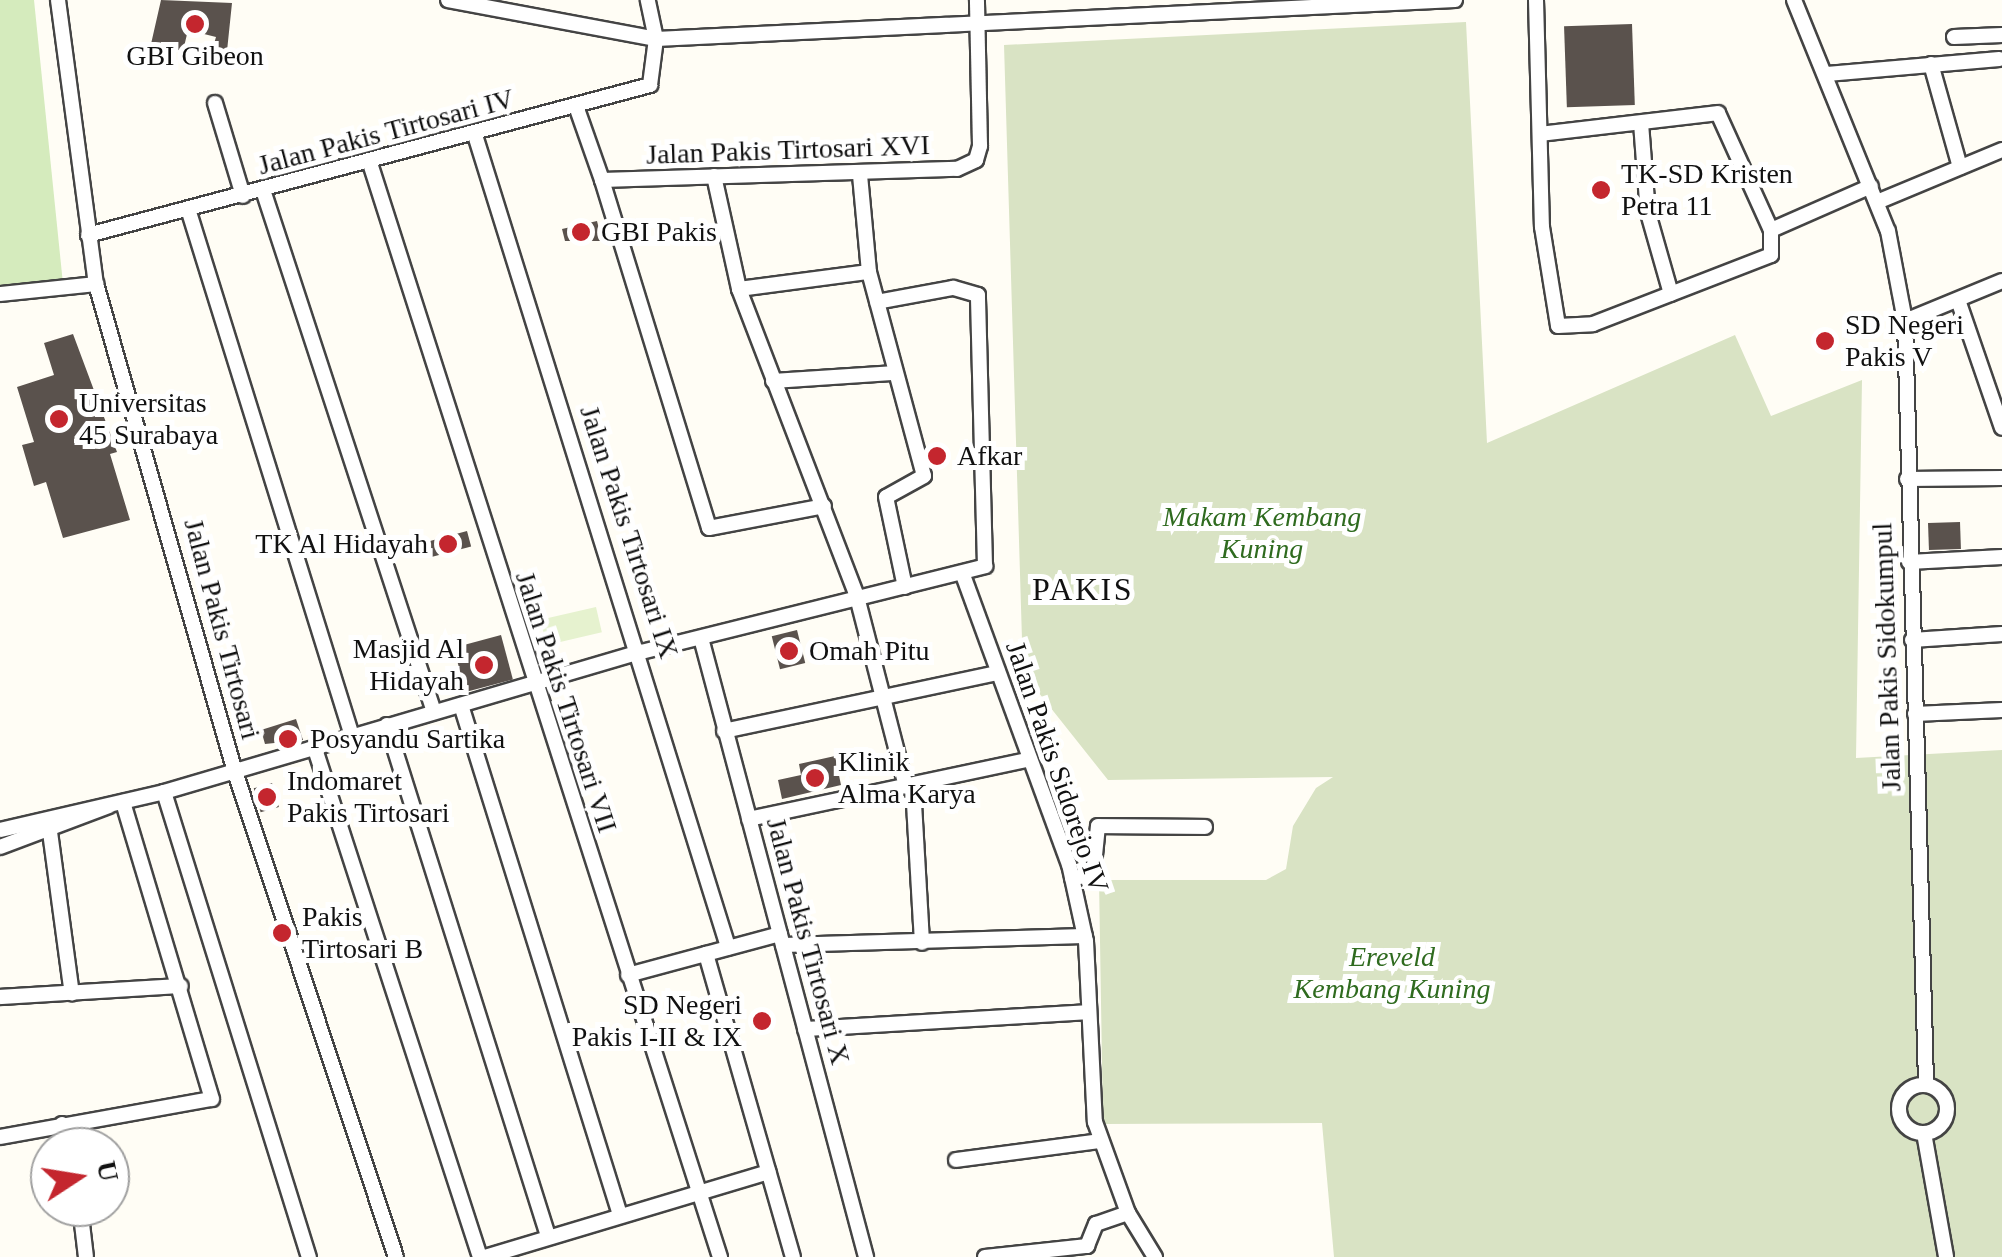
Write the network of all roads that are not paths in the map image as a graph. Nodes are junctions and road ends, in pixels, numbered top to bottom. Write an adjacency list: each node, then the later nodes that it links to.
1 (58, 0): 34 (street, Jalan Pakis Tirtosari)
2 (448, 0): 9 (street)
3 (548, 0): 9 (street)
4 (648, 0): 13 (street)
5 (977, 0): 10 (street)
6 (1455, 0): 10 (street)
7 (1536, 0): 20 (street)
8 (1794, 0): 16 (street, Jalan Pakis Sidokumpul)
9 (544, 19): 13 (street)
10 (977, 26): 13 (street); 25 (street, Jalan Pakis Tirtosari XVI)
11 (1998, 35): 12 (street); 15 (street)
12 (1954, 37)
13 (656, 39): 18 (street, Jalan Pakis Tirtosari IV)
14 (1931, 64): 15 (street); 16 (street); 24 (street)
15 (2001, 64)
16 (1827, 74): 28 (street, Jalan Pakis Sidokumpul)
17 (215, 103): 30 (street)
18 (576, 106): 21 (street, Jalan Pakis Tirtosari IV); 27 (street)
19 (1641, 123): 20 (street); 33 (street); 40 (street)
20 (1540, 134): 40 (street)
21 (475, 135): 23 (street, Jalan Pakis Tirtosari IV); 58 (street, Jalan Pakis Tirtosari IX)
22 (2002, 150): 24 (street)
23 (369, 160): 29 (street, Jalan Pakis Tirtosari IV); 60 (street, Jalan Pakis Tirtosari VII)
24 (1960, 167): 31 (street)
25 (860, 175): 26 (street, Jalan Pakis Tirtosari XVI); 35 (street)
26 (714, 176): 27 (street, Jalan Pakis Tirtosari XVI); 38 (street)
27 (602, 180): 49 (street)
28 (1872, 186): 31 (street, Jalan Pakis Sidokumpul); 33 (street)
29 (263, 190): 30 (street, Jalan Pakis Tirtosari IV); 64 (street)
30 (243, 196): 32 (street, Jalan Pakis Tirtosari IV)
31 (1877, 202): 43 (street, Jalan Pakis Sidokumpul)
32 (189, 212): 34 (street, Jalan Pakis Tirtosari IV); 68 (street)
33 (1771, 230): 40 (street)
34 (88, 235): 37 (street, Jalan Pakis Tirtosari)
35 (869, 272): 38 (street); 42 (street)
36 (2002, 281): 41 (street)
37 (96, 284): 39 (street); 71 (street, Jalan Pakis Tirtosari)
38 (740, 290): 45 (street)
39 (0, 294)
40 (1671, 294)
41 (1958, 300): 43 (street); 46 (street)
42 (877, 302): 44 (street); 52 (street)
43 (1905, 321): 48 (street, Jalan Pakis Sidokumpul)
44 (892, 373): 45 (street); 53 (street)
45 (773, 381): 49 (street)
46 (2002, 428)
47 (2002, 478): 48 (street)
48 (1907, 479): 51 (street, Jalan Pakis Sidokumpul)
49 (824, 506): 54 (street)
50 (2002, 557): 51 (street)
51 (1909, 562): 57 (street, Jalan Pakis Sidokumpul)
52 (963, 574): 53 (street); 59 (street, Jalan Pakis Sidorejo IV)
53 (905, 587): 54 (street)
54 (857, 597): 56 (street); 61 (street)
55 (2002, 634): 57 (street)
56 (701, 638): 58 (street); 67 (street, Jalan Pakis Tirtosari X)
57 (1912, 640): 65 (street, Jalan Pakis Sidokumpul)
58 (642, 652): 60 (street); 84 (street, Jalan Pakis Tirtosari IX)
59 (998, 674): 61 (street); 70 (street, Jalan Pakis Sidorejo IV)
60 (531, 682): 62 (street); 86 (street, Jalan Pakis Tirtosari VII)
61 (884, 697): 67 (street); 72 (street)
62 (461, 704): 64 (street); 102 (street)
63 (2002, 710): 65 (street)
64 (434, 712): 66 (street)
65 (1915, 714): 92 (street, Jalan Pakis Sidokumpul)
66 (388, 725): 68 (street); 104 (street)
67 (724, 731): 75 (street, Jalan Pakis Tirtosari X)
68 (352, 736): 69 (street)
69 (315, 749): 71 (street); 108 (street)
70 (1027, 760): 72 (street); 80 (street, Jalan Pakis Sidorejo IV)
71 (234, 772): 73 (street); 107 (street, Jalan Pakis Tirtosari)
72 (910, 786): 75 (street); 83 (street)
73 (164, 792): 74 (street); 106 (street)
74 (116, 804): 77 (street); 78 (street); 87 (street)
75 (750, 819): 82 (street, Jalan Pakis Tirtosari X)
76 (1205, 826): 80 (street)
77 (0, 830)
78 (50, 832): 79 (street); 88 (street)
79 (0, 847)
80 (1072, 878): 81 (street, Jalan Pakis Sidorejo IV)
81 (1085, 936): 83 (street); 90 (street, Jalan Pakis Sidorejo IV)
82 (782, 939): 83 (street); 84 (street); 91 (street, Jalan Pakis Tirtosari X)
83 (922, 943)
84 (728, 946): 85 (street)
85 (706, 954): 86 (street); 99 (street)
86 (628, 975): 100 (street, Jalan Pakis Tirtosari VII)
87 (181, 986): 88 (street); 93 (street)
88 (72, 994): 89 (street)
89 (0, 997)
90 (1087, 1012): 91 (street); 97 (street, Jalan Pakis Sidorejo IV)
91 (805, 1028): 111 (street, Jalan Pakis Tirtosari X)
92 (1926, 1084): 95 (street); 95 (street)
93 (62, 1124): 94 (street); 96 (street)
94 (63, 1127)
95 (1924, 1133): 114 (street)
96 (0, 1138)
97 (1100, 1141): 98 (street); 101 (street, Jalan Pakis Sidorejo IV)
98 (956, 1160)
99 (770, 1172): 100 (street); 110 (street)
100 (702, 1198): 102 (street); 109 (street, Jalan Pakis Tirtosari VII)
101 (1128, 1213): 112 (street); 113 (street, Jalan Pakis Sidorejo IV)
102 (620, 1216): 104 (street)
103 (82, 1227): 105 (street)
104 (548, 1236): 108 (street)
105 (86, 1257)
106 (308, 1257)
107 (396, 1257)
108 (482, 1257)
109 (720, 1257)
110 (793, 1257)
111 (866, 1257)
112 (985, 1257)
113 (1155, 1257)
114 (1946, 1257)

